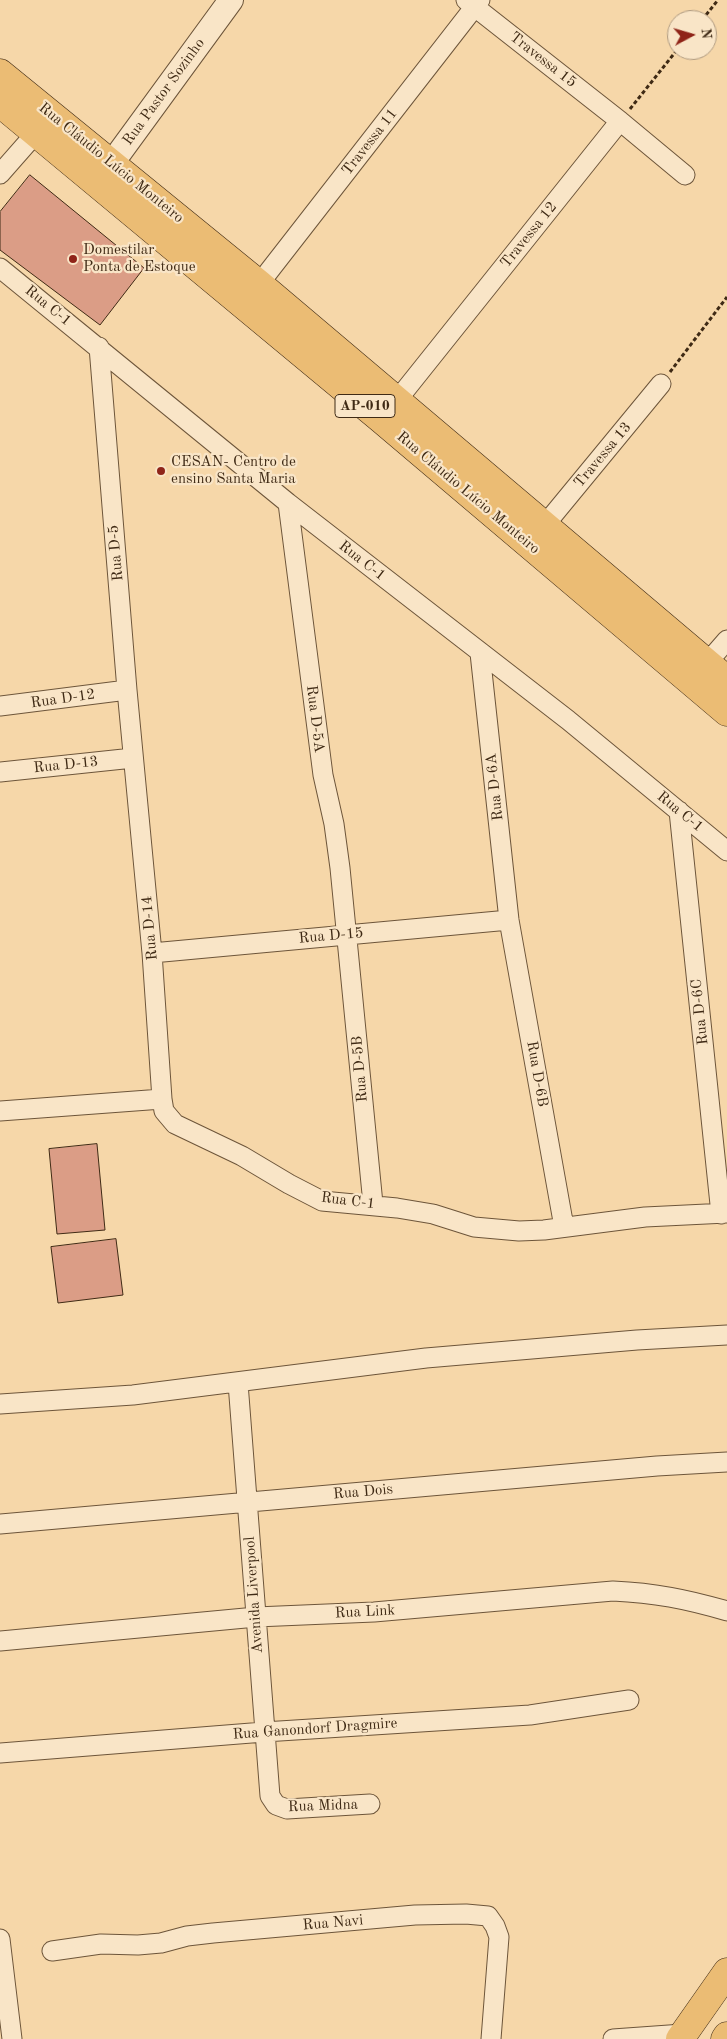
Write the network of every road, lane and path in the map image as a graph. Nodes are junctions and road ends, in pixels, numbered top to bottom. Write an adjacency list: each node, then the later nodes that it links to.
1 (231, 0): 10 (street, Rua Pastor Sozinho)
2 (718, 0): 4 (path)
3 (474, 2): 8 (street, Travessa 15); 14 (street, Travessa 11)
4 (710, 10)
5 (670, 60): 8 (path)
6 (0, 73): 9 (main road, Rua Cláudio Lúcio Monteiro / AP-010)
7 (0, 103): 9 (main road, Rua Cláudio Lúcio Monteiro / AP-010)
8 (620, 121): 12 (street, Travessa 15); 18 (street, Travessa 12)
9 (44, 124): 10 (main road, Rua Cláudio Lúcio Monteiro / AP-010); 11 (street)
10 (104, 173): 14 (main road, Rua Cláudio Lúcio Monteiro / AP-010); 18 (main road, Rua Cláudio Lúcio Monteiro / AP-010)
11 (0, 174)
12 (685, 175)
13 (0, 268): 16 (street, Rua C-1)
14 (259, 284): 18 (main road, Rua Cláudio Lúcio Monteiro / AP-010)
15 (727, 297): 17 (path)
16 (99, 348): 19 (street, Rua C-1); 24 (street, Rua D-5)
17 (661, 384): 20 (street, Travessa 13)
18 (389, 410): 20 (main road, Rua Cláudio Lúcio Monteiro / AP-010); 23 (main road, Rua Cláudio Lúcio Monteiro / AP-010)
19 (288, 503): 22 (street, Rua C-1); 32 (street, Rua D-5A)
20 (544, 526): 23 (main road, Rua Cláudio Lúcio Monteiro / AP-010)
21 (727, 640): 23 (street)
22 (480, 653): 29 (street, Rua C-1); 31 (street, Rua D-6A)
23 (708, 675): 26 (main road, Rua Cláudio Lúcio Monteiro / AP-010)
24 (127, 690): 25 (street, Rua D-12); 27 (street, Rua D-5)
25 (0, 706)
26 (727, 712)
27 (133, 758): 28 (street, Rua D-13); 33 (street, Rua D-14)
28 (0, 772)
29 (679, 811): 30 (street, Rua C-1); 37 (street, Rua D-6C)
30 (727, 851)
31 (509, 920): 32 (street, Rua D-15); 38 (street, Rua D-6B)
32 (347, 934): 33 (street, Rua D-15); 36 (street, Rua D-5B)
33 (152, 953): 34 (street, Rua D-14)
34 (162, 1099): 35 (street); 36 (street, Rua C-1)
35 (0, 1111)
36 (373, 1204): 38 (street, Rua C-1)
37 (724, 1213): 38 (street, Rua C-1)
38 (564, 1227)
39 (727, 1335): 40 (street)
40 (238, 1383): 41 (street); 43 (street, Avenida Liverpool)
41 (0, 1404)
42 (727, 1462): 43 (street, Rua Dois)
43 (246, 1502): 44 (street, Rua Dois); 46 (street, Avenida Liverpool)
44 (0, 1524)
45 (727, 1611): 46 (street, Rua Link)
46 (256, 1618): 47 (street, Rua Link); 49 (street, Avenida Liverpool)
47 (0, 1640)
48 (629, 1700): 49 (street, Rua Ganondorf Dragmire)
49 (264, 1732): 50 (street, Rua Ganondorf Dragmire); 52 (street, Avenida Liverpool)
50 (0, 1753)
51 (370, 1804): 52 (street, Rua Midna)
52 (276, 1805)
53 (0, 1939): 58 (street)
54 (52, 1951): 59 (street, Rua Navi)
55 (727, 1972): 57 (main road)
56 (727, 2036): 61 (main road)
57 (682, 2037): 60 (street)
58 (12, 2039)
59 (491, 2039)
60 (613, 2039)
61 (725, 2039)

